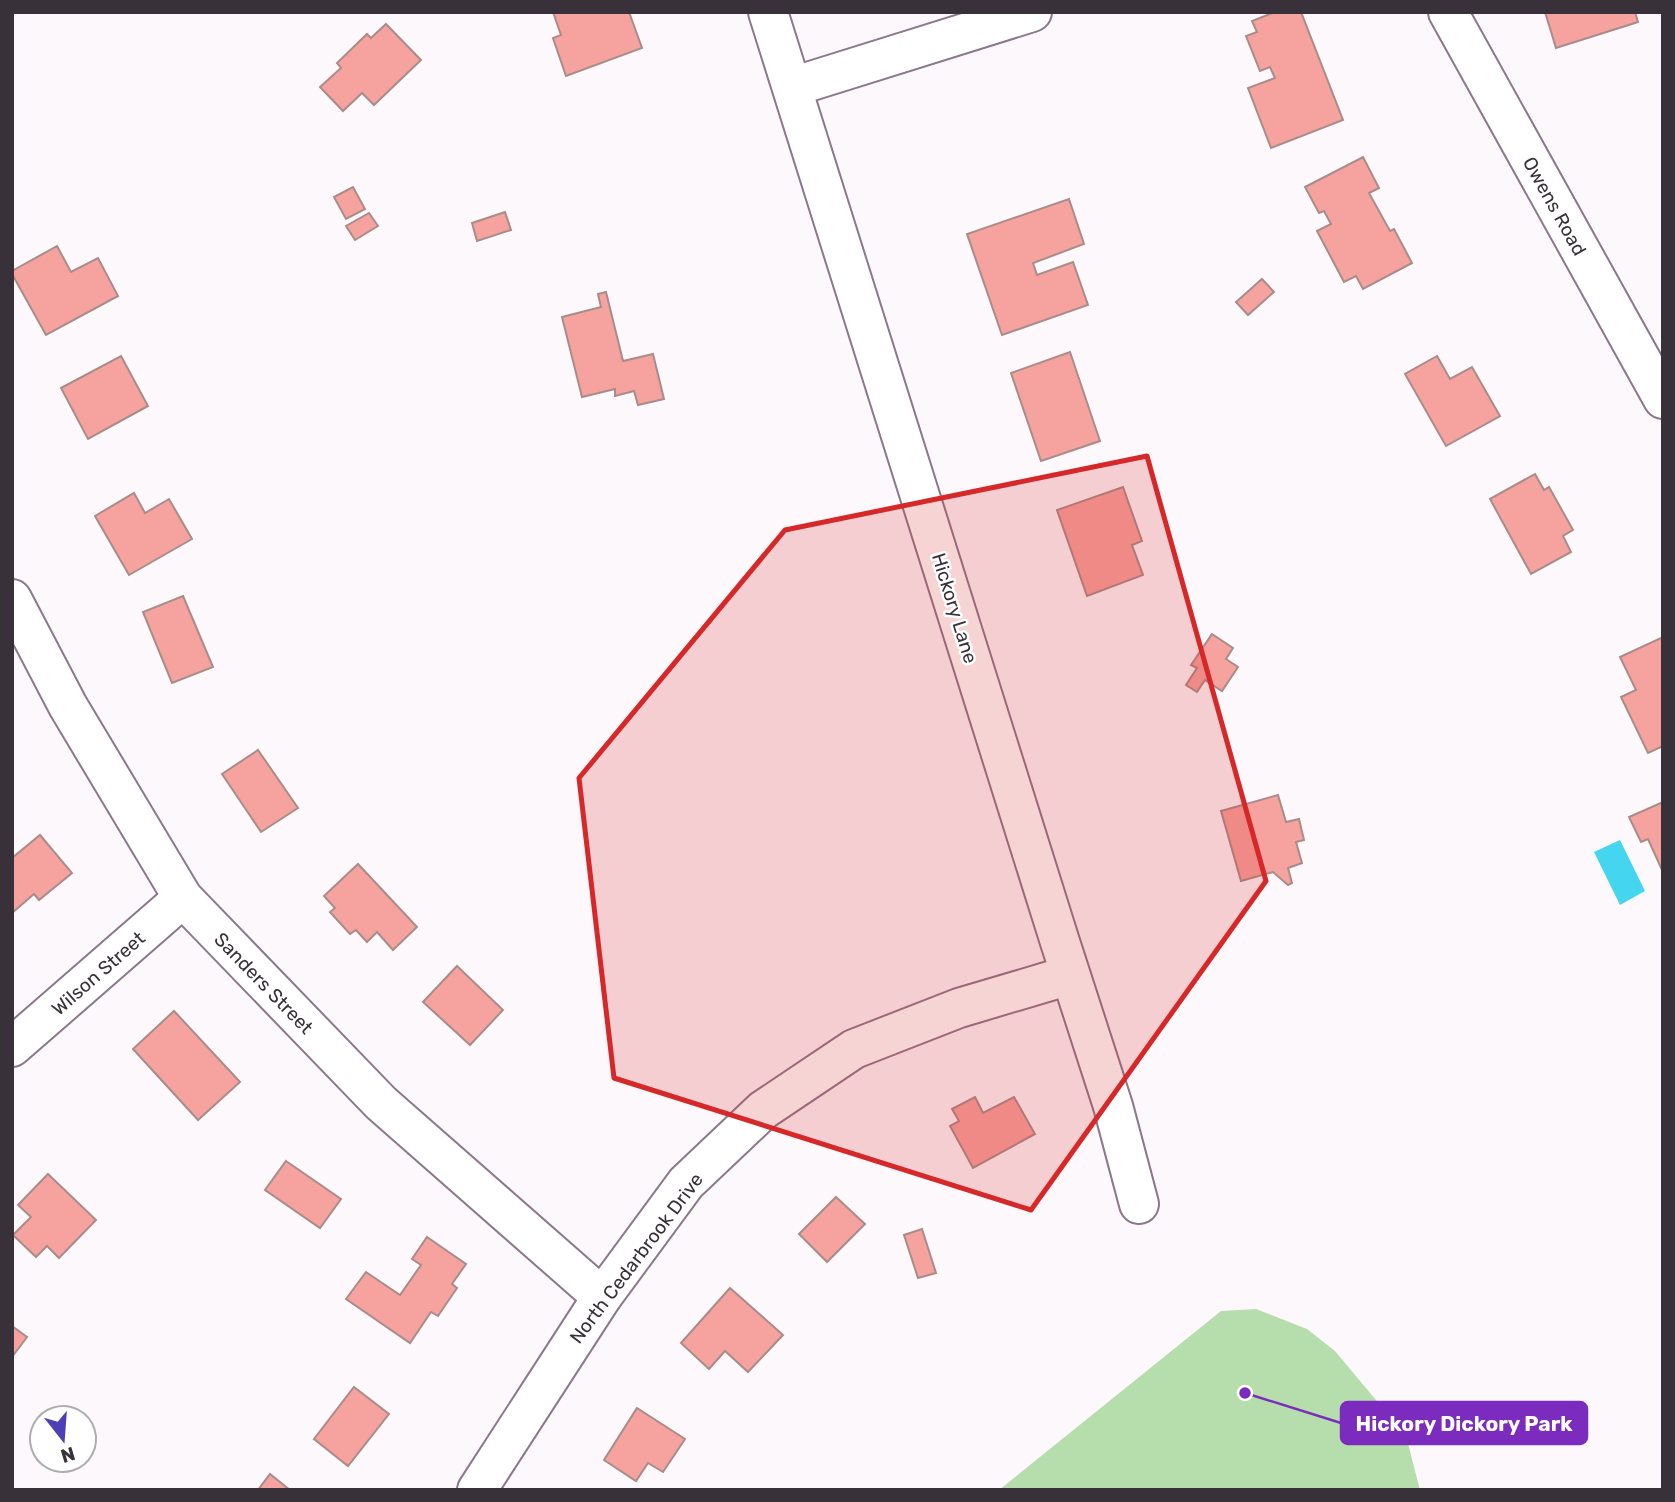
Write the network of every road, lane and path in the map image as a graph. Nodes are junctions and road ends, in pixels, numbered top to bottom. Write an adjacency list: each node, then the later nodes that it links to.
1 (768, 12): 4 (street, Hickory Lane)
2 (1032, 12): 4 (street)
3 (1448, 12): 5 (street, Owens Road)
4 (792, 87): 8 (street, Hickory Lane)
5 (1663, 399)
6 (12, 599): 7 (street, Sanders Street)
7 (183, 898): 9 (street, Wilson Street); 11 (street, Sanders Street)
8 (1070, 975): 10 (street, Hickory Lane); 11 (street, North Cedarbrook Drive)
9 (12, 1047)
10 (1139, 1204)
11 (602, 1297): 12 (street, North Cedarbrook Drive)
12 (477, 1490)

